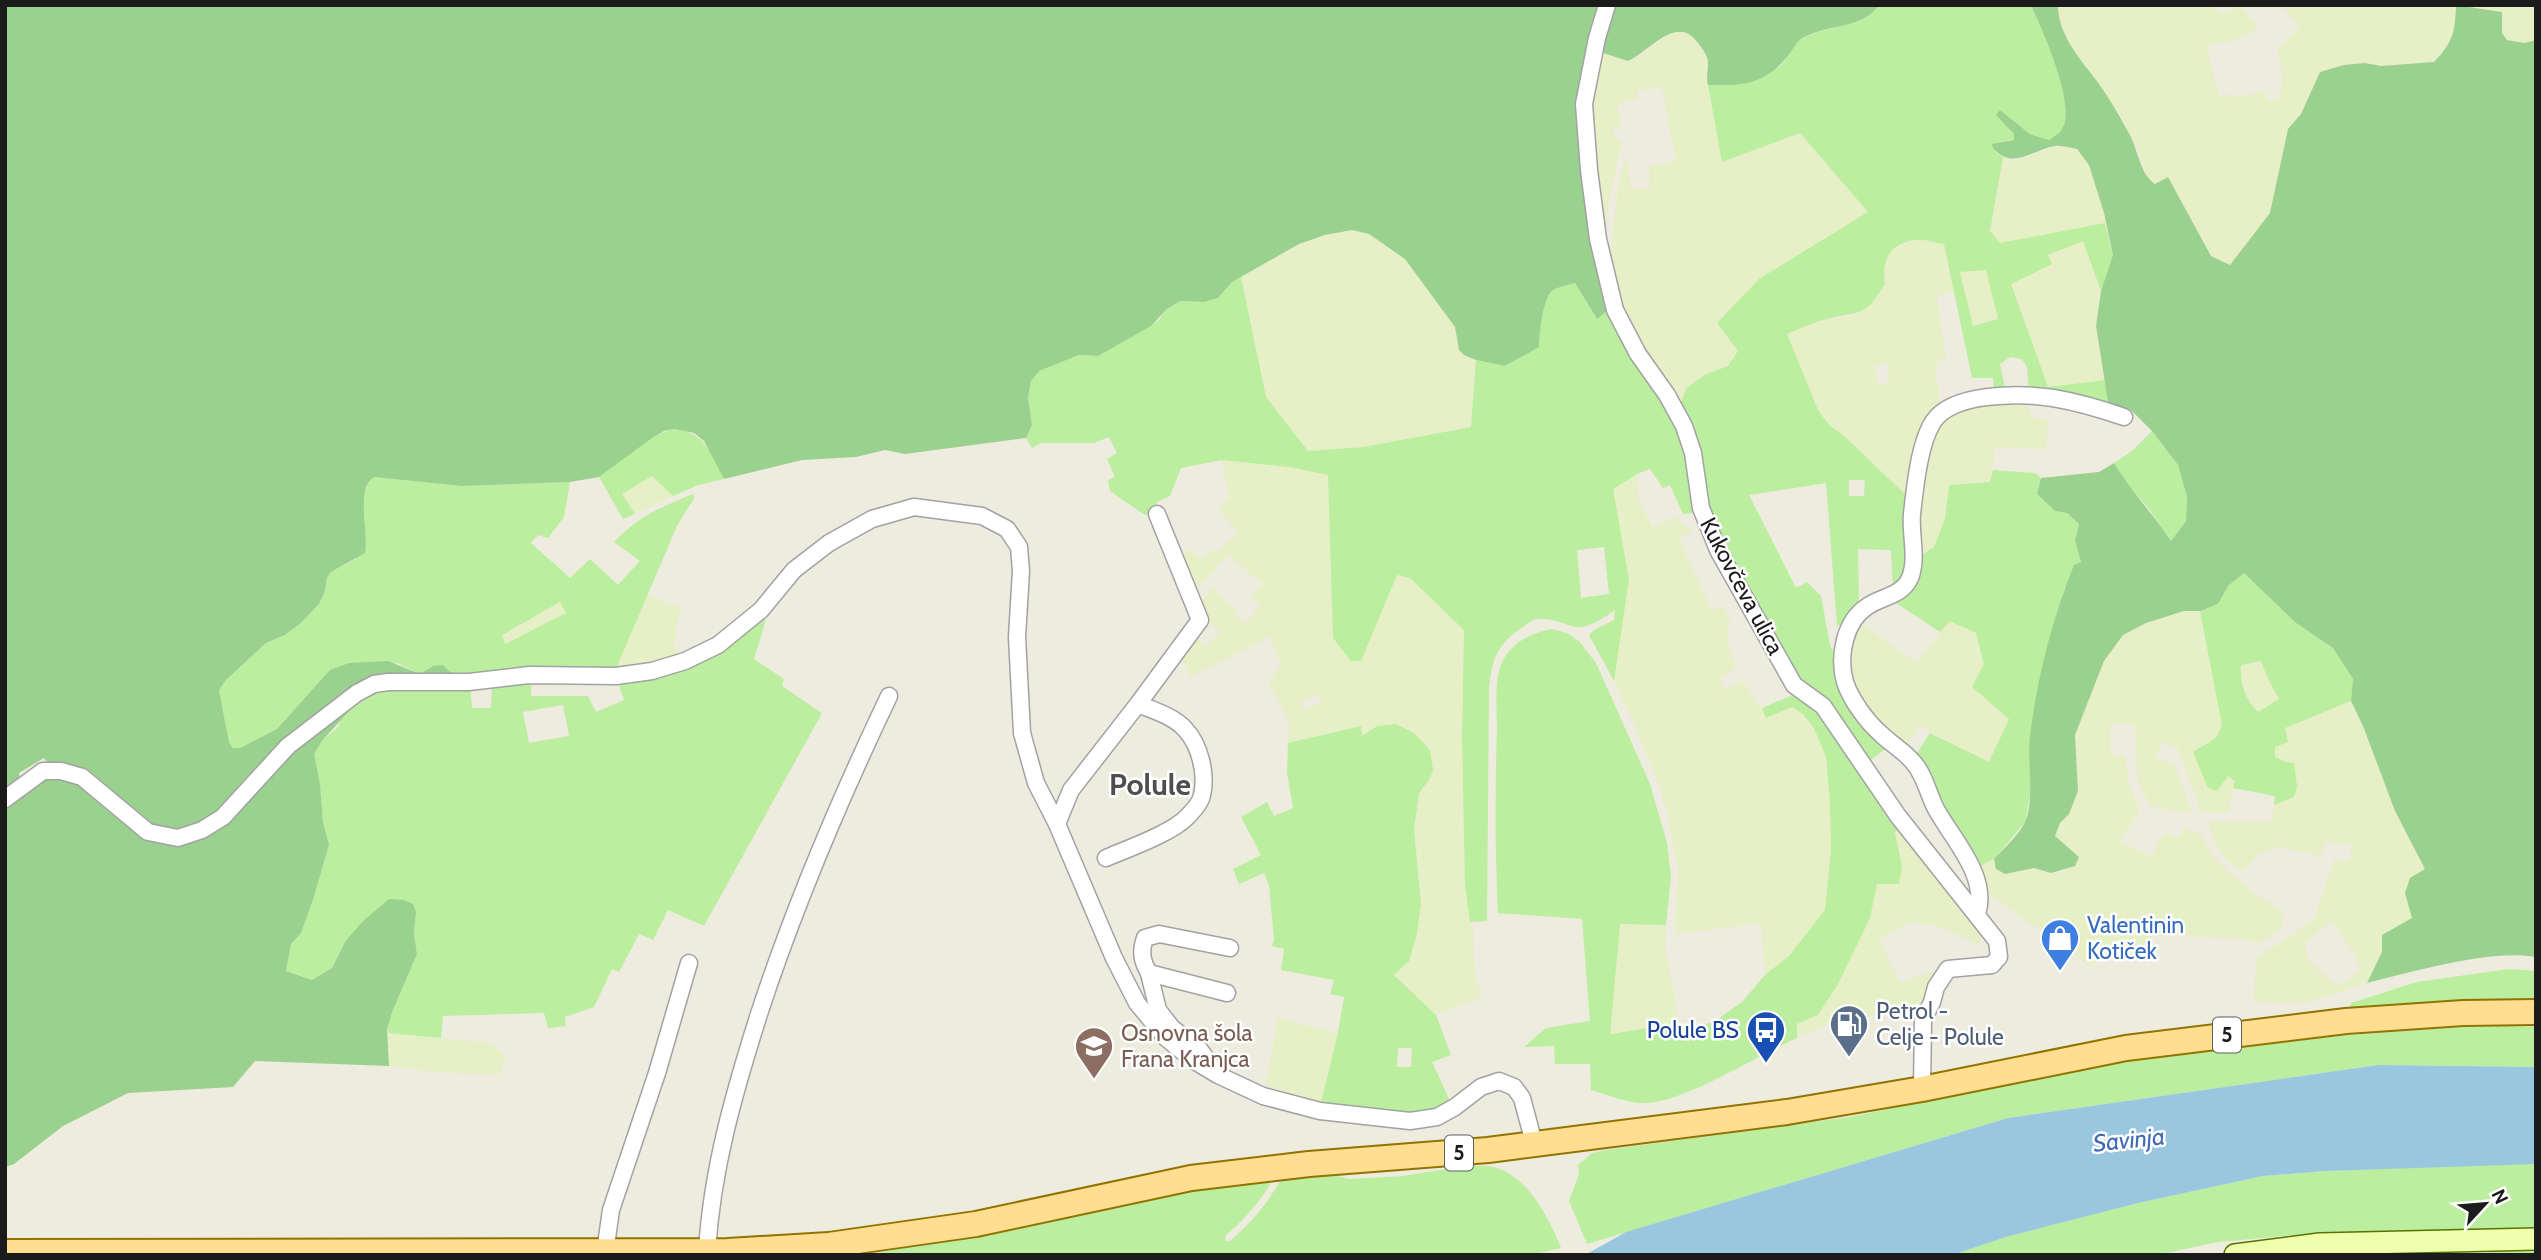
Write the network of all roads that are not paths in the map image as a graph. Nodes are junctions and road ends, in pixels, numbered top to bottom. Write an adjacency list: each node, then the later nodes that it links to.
1 (1607, 5): 9 (street, Kukovčeva ulica)
2 (2124, 416): 9 (street)
3 (1157, 514): 5 (street)
4 (889, 696): 19 (street)
5 (1138, 704): 7 (street); 8 (street)
6 (5, 799): 7 (street)
7 (1056, 824): 15 (street)
8 (1106, 858)
9 (1977, 914): 16 (street, Kukovčeva ulica)
10 (1230, 948): 12 (street)
11 (689, 962): 21 (street)
12 (1149, 973): 13 (street); 15 (street)
13 (1227, 993)
14 (2536, 1012): 16 (main road, 5)
15 (1218, 1075): 17 (street)
16 (1922, 1089): 17 (main road, 5)
17 (1534, 1143): 19 (main road, 5)
18 (2536, 1239): 22 (street)
19 (707, 1251): 21 (main road, 5)
20 (5, 1252): 21 (main road, 5)
21 (605, 1252)
22 (2235, 1255)

